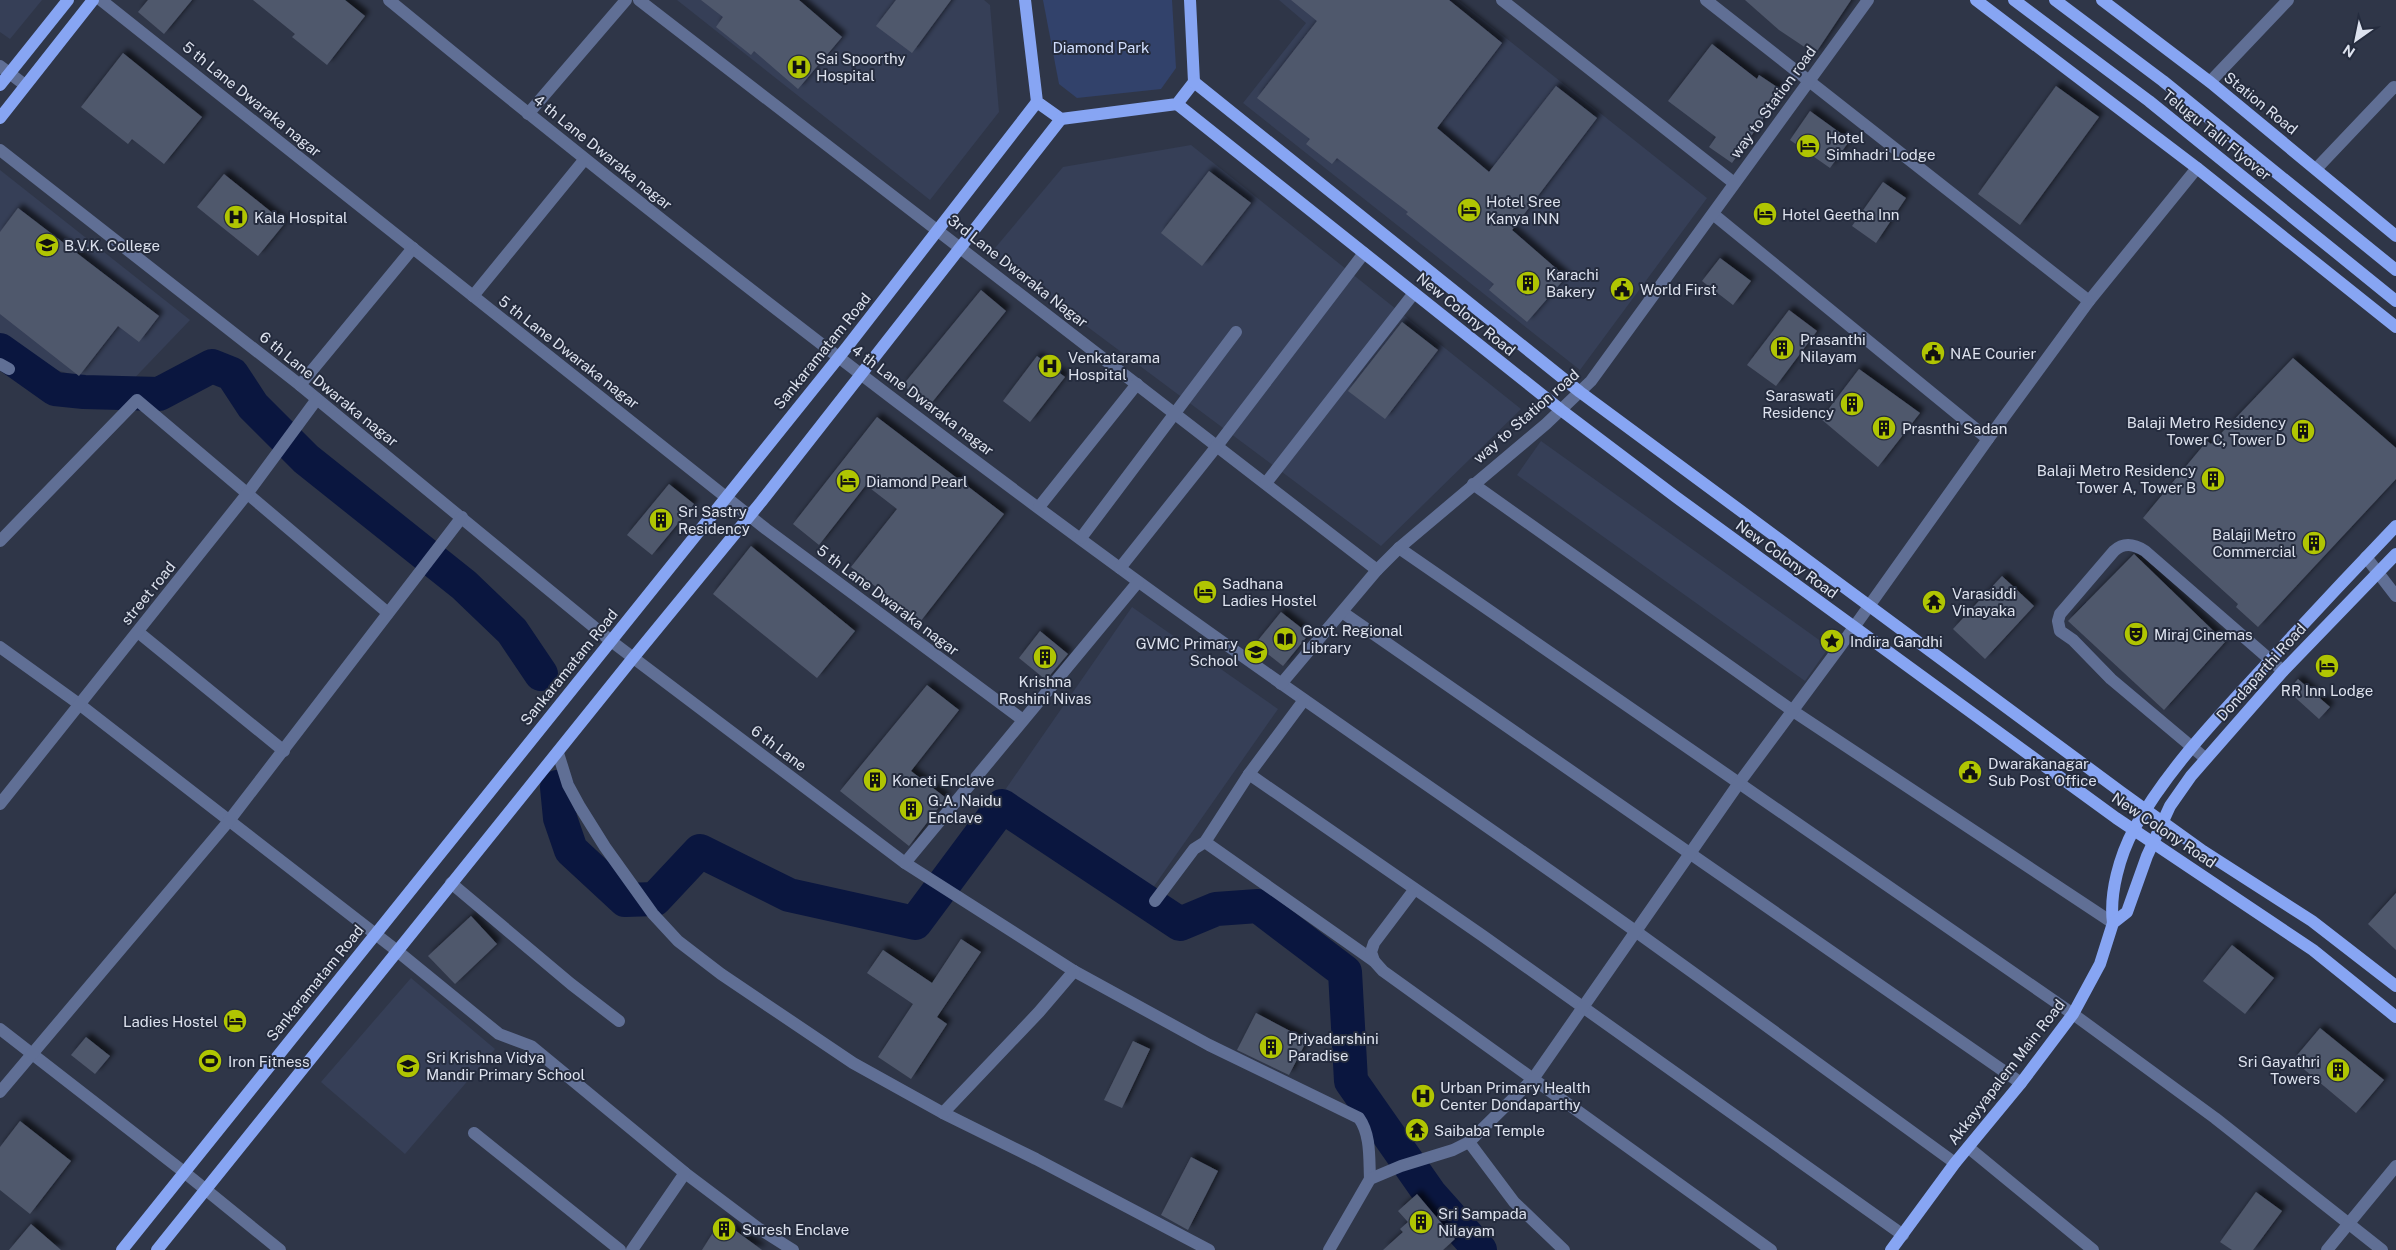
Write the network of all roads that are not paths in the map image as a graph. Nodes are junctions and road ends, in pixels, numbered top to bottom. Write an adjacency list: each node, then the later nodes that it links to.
1 (68, 0): 17 (main road)
2 (93, 0): 22 (main road)
3 (101, 0): 37 (street, 5 th Lane Dwaraka nagar)
4 (389, 0): 26 (street, 4 th Lane Dwaraka nagar)
5 (626, 0): 26 (street)
6 (639, 0): 35 (street, 3rd Lane Dwaraka Nagar)
7 (1025, 0): 24 (main road)
8 (1190, 0): 18 (main road)
9 (1502, 0): 33 (street)
10 (1706, 0): 19 (street)
11 (1868, 0): 19 (street, way to Station road)
12 (1976, 0): 31 (main road)
13 (2014, 0): 44 (main road, Telugu Talli Flyover)
14 (2055, 0): 40 (main road, Telugu Talli Flyover)
15 (2102, 0): 20 (main road, Station Road)
16 (2288, 0): 20 (street)
17 (5, 69): 21 (main road); 22 (street)
18 (1194, 82): 25 (main road); 51 (main road, New Colony Road)
19 (1808, 82): 33 (street, way to Station road); 43 (street)
20 (2210, 82): 32 (main road, Station Road)
21 (0, 85)
22 (25, 85): 27 (main road)
23 (2395, 87): 32 (street)
24 (1037, 102): 28 (main road); 35 (main road, Sankaramatam Road)
25 (1176, 104): 28 (main road); 39 (main road, New Colony Road)
26 (528, 114): 30 (street, 4 th Lane Dwaraka nagar)
27 (0, 118)
28 (1061, 119): 38 (main road)
29 (0, 150): 50 (street, 6 th Lane Dwaraka nagar)
30 (584, 160): 42 (street); 47 (street, 4 th Lane Dwaraka nagar)
31 (2197, 168): 43 (street); 45 (main road)
32 (2316, 169): 36 (main road, Station Road)
33 (1734, 183): 34 (street, way to Station road)
34 (1713, 214): 51 (street, way to Station road); 55 (street)
35 (938, 230): 38 (street, 3rd Lane Dwaraka Nagar); 47 (main road, Sankaramatam Road)
36 (2396, 236)
37 (413, 248): 42 (street, 5 th Lane Dwaraka nagar); 50 (street)
38 (961, 248): 48 (main road); 49 (street, 3rd Lane Dwaraka Nagar)
39 (1364, 253): 41 (main road, New Colony Road); 56 (street)
40 (2396, 270)
41 (1414, 293): 53 (main road, New Colony Road); 57 (street)
42 (472, 296): 60 (street, 5 th Lane Dwaraka nagar)
43 (2089, 301): 55 (street)
44 (2396, 301)
45 (2396, 327)
46 (1236, 332): 54 (street)
47 (839, 357): 48 (street, 4 th Lane Dwaraka nagar); 60 (main road, Sankaramatam Road)
48 (862, 374): 61 (street, 4 th Lane Dwaraka nagar); 62 (main road)
49 (1137, 384): 54 (street, 3rd Lane Dwaraka Nagar); 61 (street)
50 (300, 385): 52 (street, 6 th Lane Dwaraka nagar)
51 (1580, 392): 53 (street, way to Station road); 75 (main road, New Colony Road)
52 (317, 399): 59 (street, street road); 63 (street, 6 th Lane Dwaraka nagar)
53 (1561, 410): 58 (street, way to Station road); 78 (main road, New Colony Road)
54 (1176, 414): 56 (street, 3rd Lane Dwaraka Nagar); 65 (street)
55 (1988, 439): 75 (street)
56 (1218, 446): 57 (street, 3rd Lane Dwaraka Nagar); 70 (street)
57 (1266, 483): 71 (street, 3rd Lane Dwaraka Nagar)
58 (1473, 484): 67 (street, way to Station road); 88 (street)
59 (247, 494): 66 (street); 77 (street); 79 (street, street road)
60 (726, 497): 62 (street, 5 th Lane Dwaraka nagar); 80 (main road, Sankaramatam Road)
61 (1039, 507): 65 (street, 4 th Lane Dwaraka nagar)
62 (750, 516): 82 (main road); 89 (street, 5 th Lane Dwaraka nagar)
63 (462, 517): 77 (street); 80 (street, 6 th Lane Dwaraka nagar)
64 (2396, 526): 69 (main road)
65 (1081, 538): 70 (street, 4 th Lane Dwaraka nagar)
66 (0, 541)
67 (1399, 548): 71 (street, way to Station road); 95 (street)
68 (2396, 554): 72 (main road, Dondaparthi Road)
69 (2366, 557): 72 (street); 83 (main road)
70 (1120, 568): 73 (street, 4 th Lane Dwaraka nagar)
71 (1377, 570): 76 (street, way to Station road)
72 (2378, 573): 74 (street); 84 (main road, Dondaparthi Road)
73 (1138, 582): 85 (street, 4 th Lane Dwaraka nagar); 89 (street)
74 (2396, 596)
75 (1870, 605): 78 (street); 97 (main road, New Colony Road)
76 (1342, 612): 85 (street, way to Station road); 103 (street)
77 (388, 614): 91 (street)
78 (1854, 628): 88 (street); 100 (main road, New Colony Road)
79 (138, 632): 87 (street, street road); 91 (street)
80 (611, 641): 82 (street, 6 th Lane Dwaraka nagar); 110 (main road, Sankaramatam Road)
81 (0, 648): 87 (street)
82 (633, 658): 92 (main road); 104 (street, 6 th Lane)
83 (2270, 660): 84 (street); 90 (main road); 90 (street)
84 (2283, 671): 93 (main road, Dondaparthi Road)
85 (1281, 684): 86 (street, 4 th Lane Dwaraka nagar)
86 (1304, 700): 94 (street); 109 (street, 4 th Lane Dwaraka nagar)
87 (79, 704): 96 (street, street road); 98 (street)
88 (1793, 711): 95 (street); 108 (street)
89 (1022, 720): 104 (street)
90 (2192, 748): 93 (street); 97 (main road)
91 (284, 751): 98 (street)
92 (558, 753): 105 (main road); 124 (street)
93 (2205, 758): 99 (main road, Dondaparthi Road)
94 (1249, 774): 101 (street); 106 (street)
95 (1739, 783): 103 (street); 116 (street)
96 (0, 804)
97 (2146, 810): 99 (main road, New Colony Road); 100 (main road)
98 (228, 822): 110 (street); 120 (street)
99 (2163, 823): 102 (main road, Akkayyapalem Main Road); 114 (main road, New Colony Road)
100 (2134, 830): 102 (main road, New Colony Road); 108 (main road)
101 (1205, 842): 107 (street); 112 (street)
102 (2154, 843): 108 (main road, Akkayyapalem Main Road); 117 (main road, New Colony Road)
103 (1690, 855): 109 (street); 122 (street)
104 (905, 863): 113 (street, 6 th Lane)
105 (451, 883): 111 (main road); 118 (street)
106 (1414, 890): 112 (street); 115 (street)
107 (1155, 901)
108 (2113, 923): 116 (main road, Akkayyapalem Main Road)
109 (1636, 932): 115 (street); 128 (street, 4 th Lane Dwaraka nagar)
110 (375, 934): 111 (street); 130 (main road, Sankaramatam Road)
111 (396, 950): 131 (street); 133 (main road)
112 (1374, 961): 121 (street)
113 (1074, 971): 124 (street); 132 (street, 6 th Lane)
114 (2396, 986)
115 (1583, 1008): 121 (street); 135 (street)
116 (2073, 1014): 122 (main road, Akkayyapalem Main Road); 134 (street)
117 (2396, 1017)
118 (619, 1021)
119 (0, 1029): 120 (street)
120 (32, 1052): 123 (street); 130 (street)
121 (1533, 1079): 126 (street); 145 (street)
122 (2021, 1083): 127 (main road, Akkayyapalem Main Road)
123 (0, 1092)
124 (943, 1113): 142 (street)
125 (474, 1133): 139 (street)
126 (1469, 1142): 132 (street); 144 (street)
127 (1969, 1148): 128 (main road, Akkayyapalem Main Road); 147 (street)
128 (1955, 1163): 135 (main road, Akkayyapalem Main Road)
129 (2396, 1166): 134 (street)
130 (184, 1172): 133 (street); 136 (main road, Sankaramatam Road)
131 (685, 1173): 140 (street); 141 (street)
132 (1370, 1179): 143 (street)
133 (206, 1189): 137 (main road); 138 (street)
134 (2348, 1222): 148 (street); 149 (street)
135 (1903, 1235): 146 (main road, Akkayyapalem Main Road)
136 (122, 1250)
137 (157, 1250)
138 (280, 1250)
139 (620, 1250)
140 (632, 1250)
141 (792, 1250)
142 (1209, 1250)
143 (1329, 1250)
144 (1564, 1250)
145 (1771, 1250)
146 (1891, 1250)
147 (2093, 1250)
148 (2327, 1250)
149 (2382, 1250)

